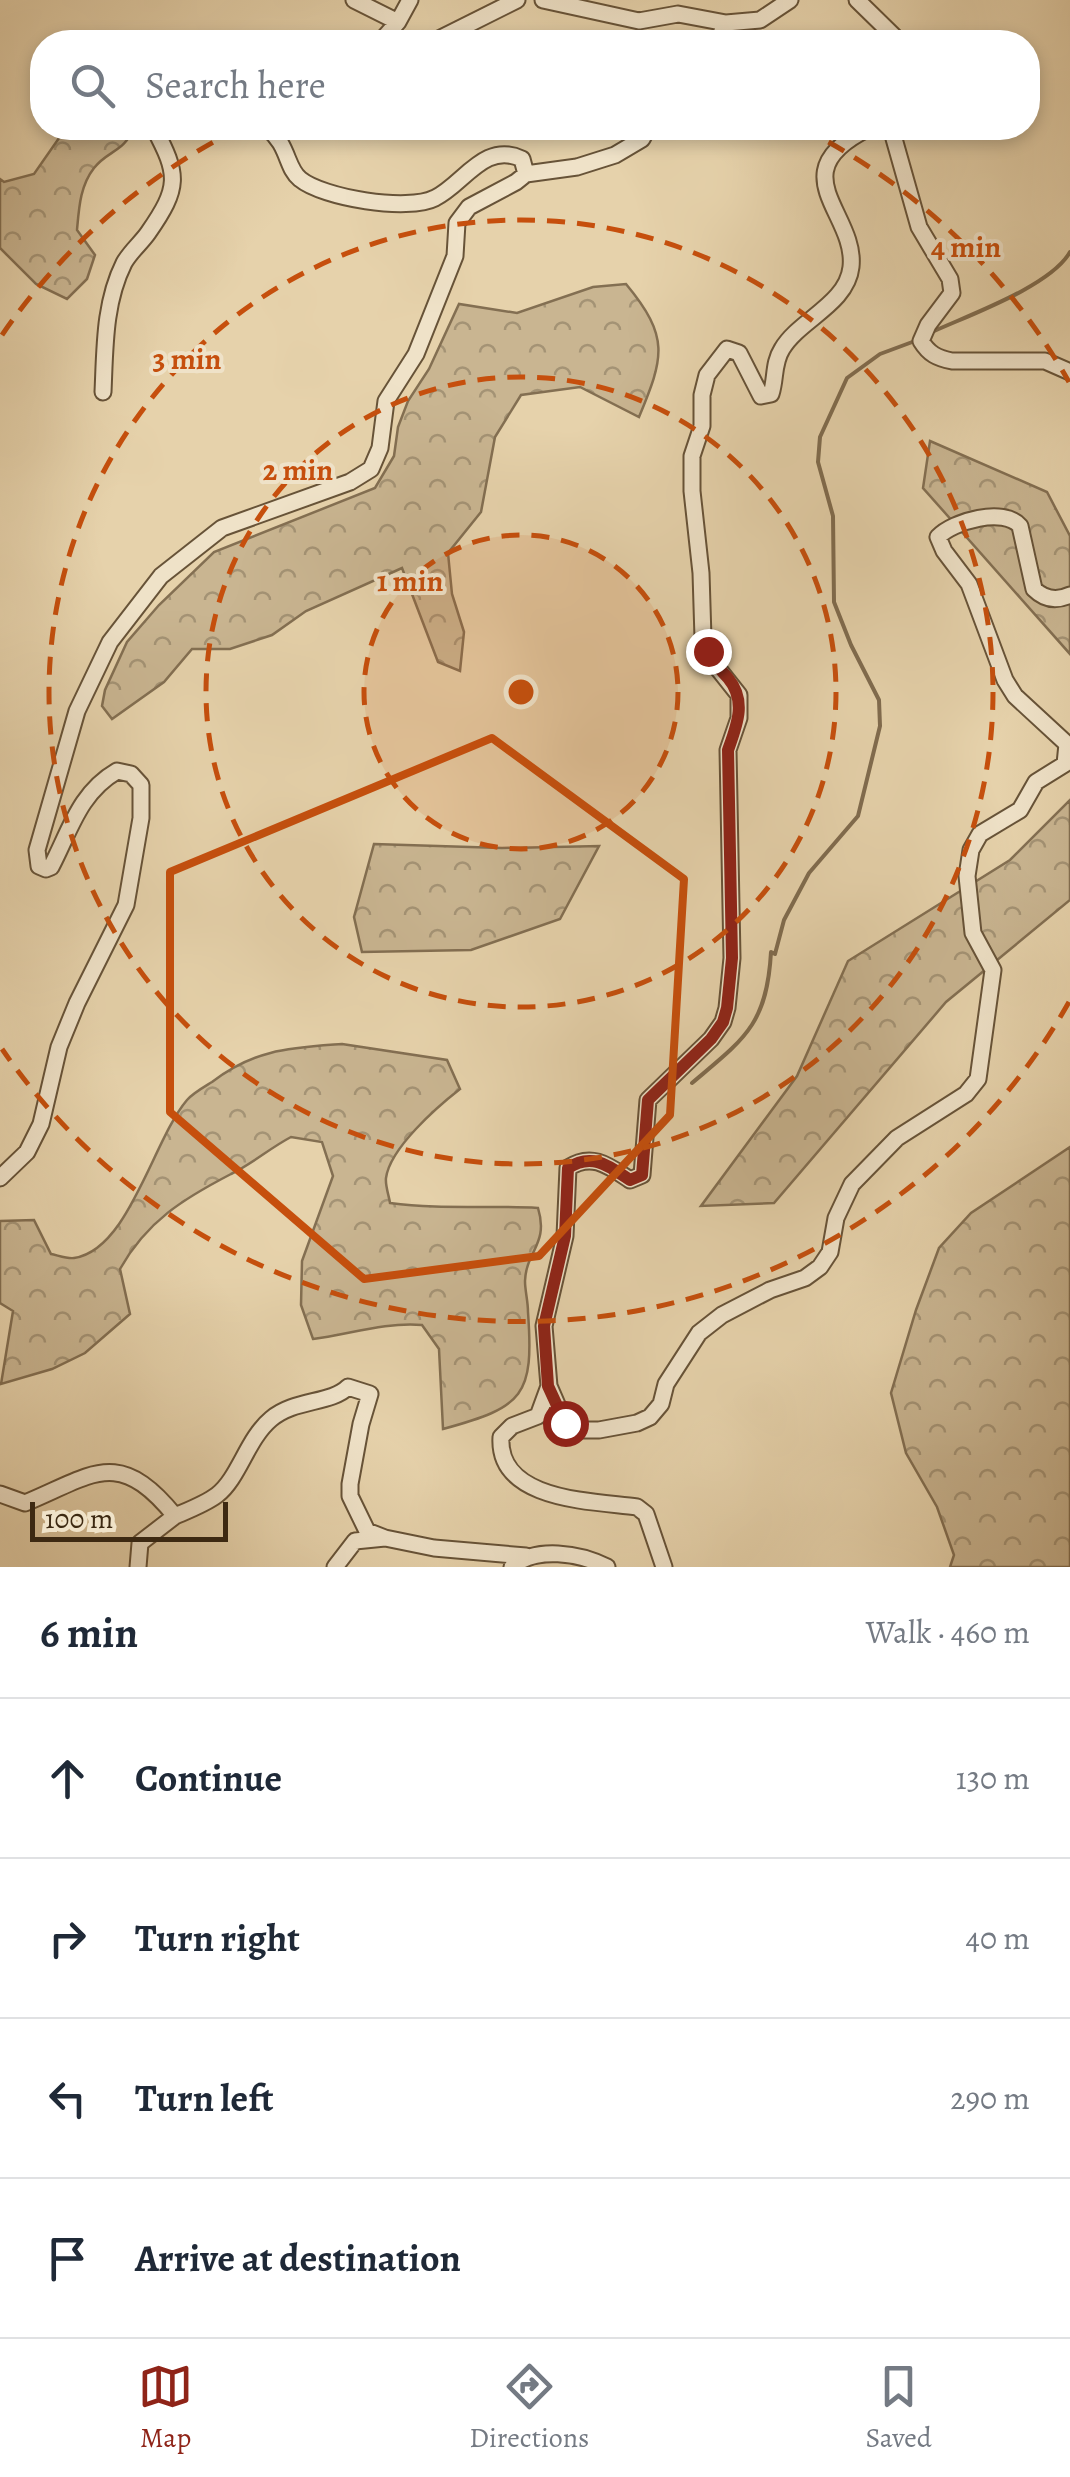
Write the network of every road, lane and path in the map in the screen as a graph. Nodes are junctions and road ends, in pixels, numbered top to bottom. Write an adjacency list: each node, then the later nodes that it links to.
1 (354, 0): 8 (street)
2 (410, 0): 9 (street)
3 (517, 0): 10 (street)
4 (543, 0): 7 (street)
5 (790, 0): 7 (street)
6 (858, 0): 12 (street)
7 (726, 23): 11 (street)
8 (384, 30)
9 (393, 30)
10 (456, 30)
11 (723, 30)
12 (888, 30)
13 (160, 140): 20 (street)
14 (278, 140): 18 (street)
15 (640, 140): 18 (street)
16 (849, 140): 23 (street)
17 (894, 140): 19 (street)
18 (526, 174): 22 (street)
19 (1070, 372)
20 (103, 392)
21 (1070, 595): 23 (street)
22 (0, 1178)
23 (548, 1386): 32 (street)
24 (0, 1494): 25 (street)
25 (175, 1516): 26 (street); 28 (street)
26 (385, 1538): 27 (street); 29 (street)
27 (526, 1556): 30 (street); 31 (street)
28 (138, 1567)
29 (335, 1567)
30 (512, 1567)
31 (606, 1567)
32 (664, 1567)

